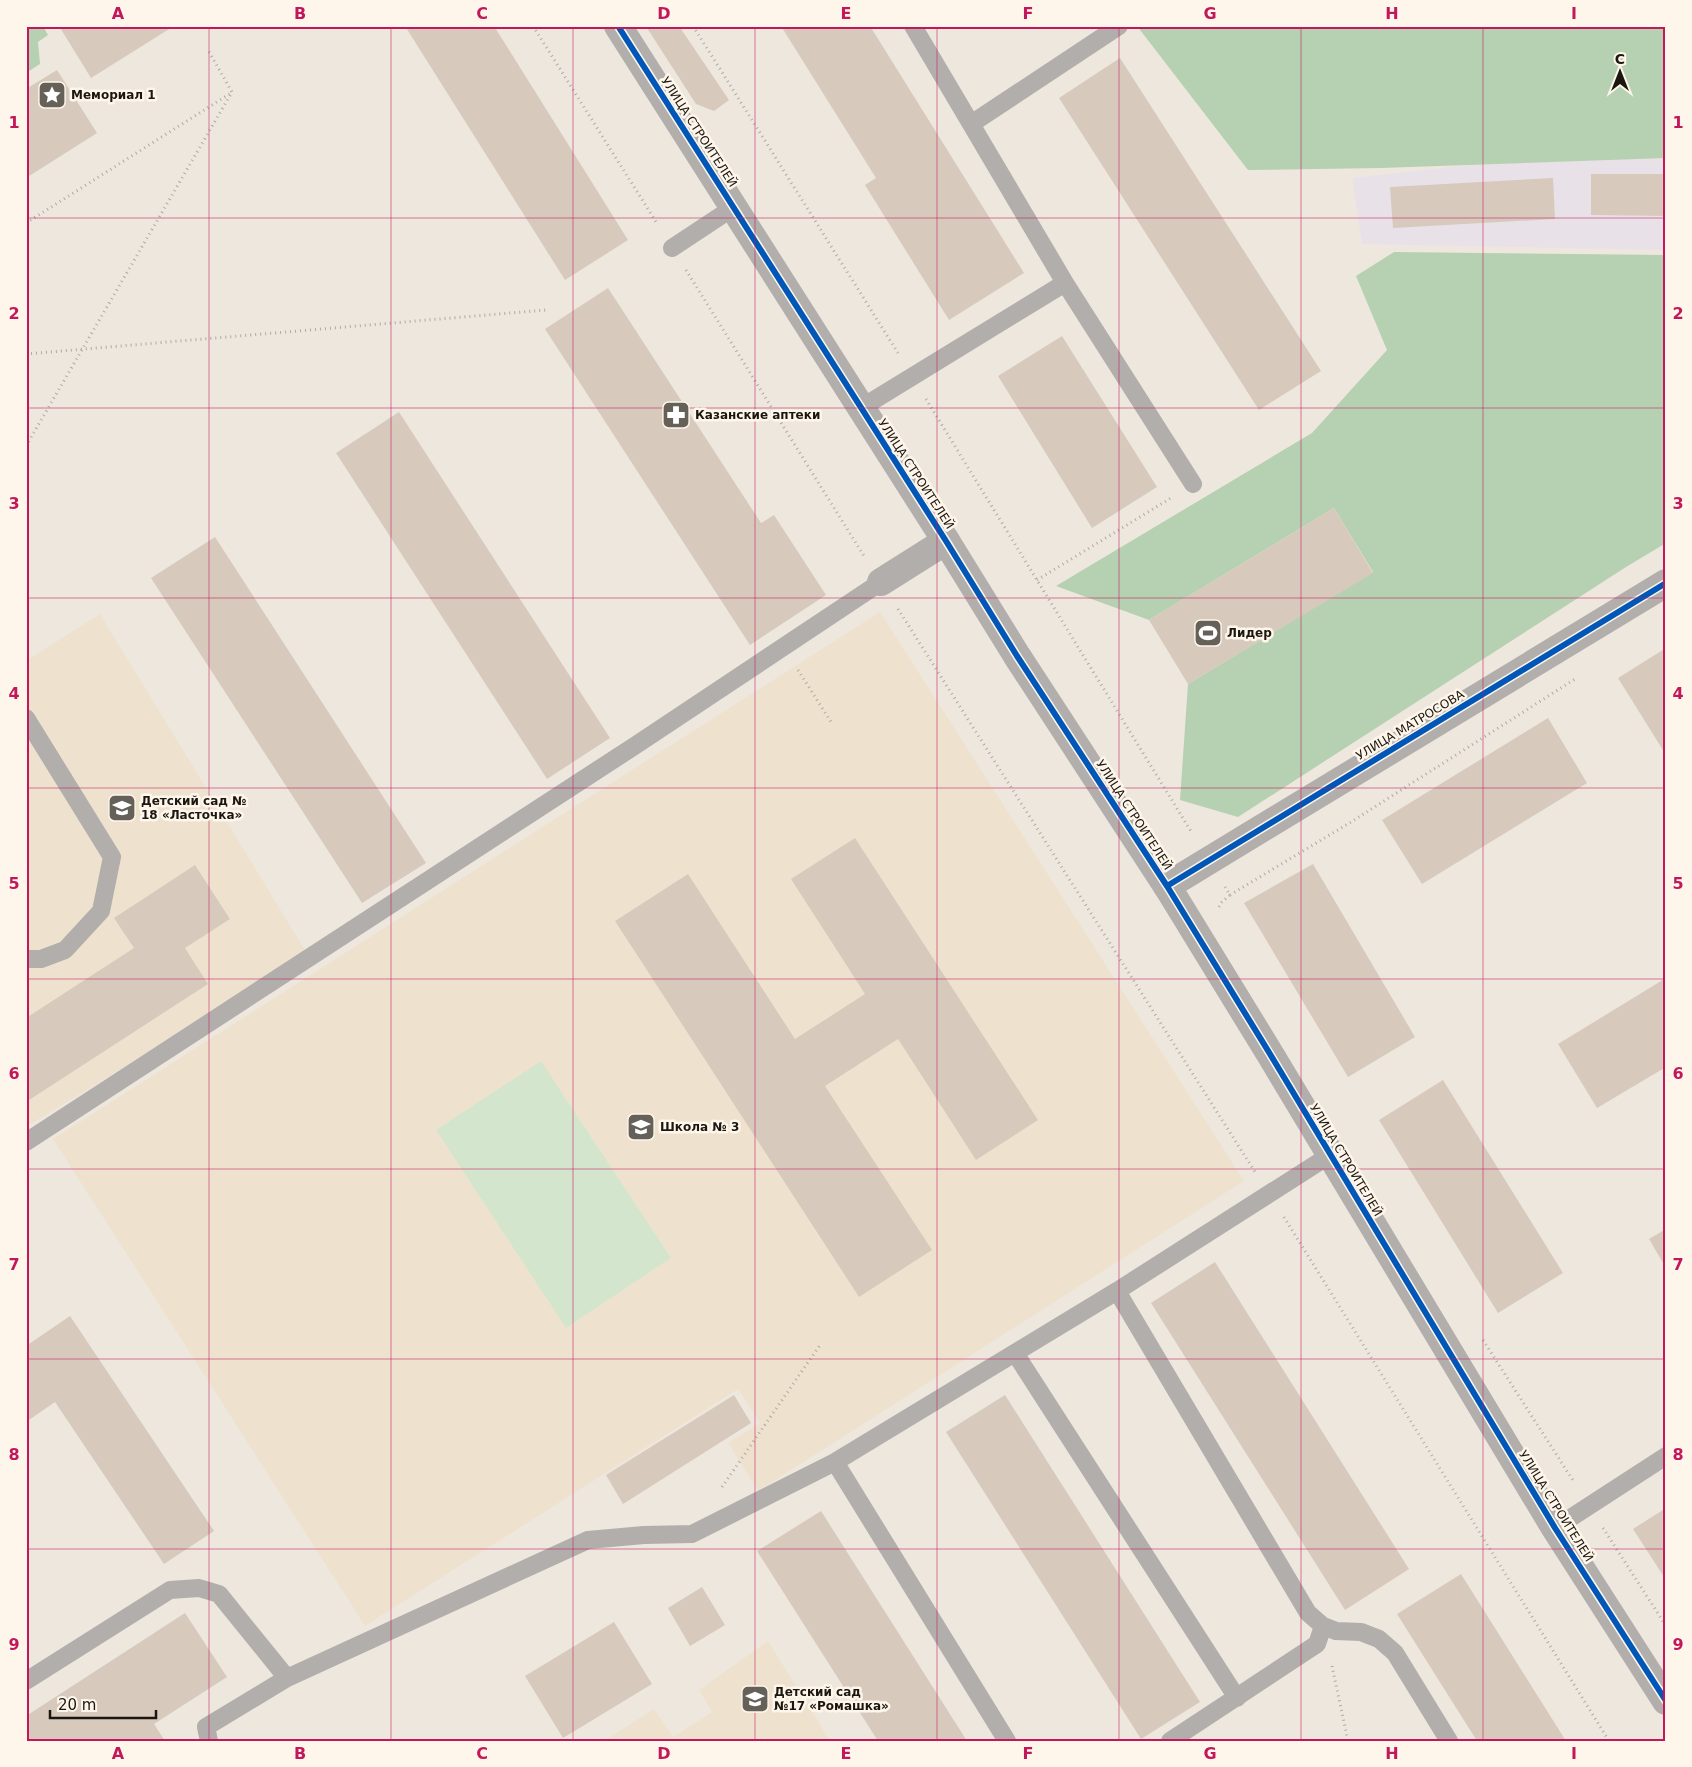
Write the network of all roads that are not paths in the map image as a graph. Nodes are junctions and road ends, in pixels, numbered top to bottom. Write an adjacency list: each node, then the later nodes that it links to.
1 (618, 26): 5 (street, УЛИЦА СТРОИТЕЛЕЙ)
2 (913, 26): 4 (lane)
3 (1119, 26): 4 (lane)
4 (971, 124): 7 (lane)
5 (734, 208): 6 (lane); 8 (street, УЛИЦА СТРОИТЕЛЕЙ)
6 (672, 248)
7 (1064, 283): 8 (lane); 9 (lane)
8 (861, 408): 10 (street, УЛИЦА СТРОИТЕЛЕЙ)
9 (1193, 484)
10 (946, 541): 11 (street); 14 (street, УЛИЦА СТРОИТЕЛЕЙ)
11 (881, 582): 16 (lane)
12 (1666, 583): 14 (street, УЛИЦА МАТРОСОВА)
13 (28, 725): 15 (lane)
14 (1167, 886): 17 (street, УЛИЦА СТРОИТЕЛЕЙ)
15 (26, 959)
16 (26, 1142)
17 (1330, 1155): 18 (lane); 22 (street, УЛИЦА СТРОИТЕЛЕЙ)
18 (1117, 1291): 19 (lane); 23 (lane)
19 (1015, 1353): 21 (lane); 26 (lane)
20 (1666, 1456): 22 (lane)
21 (835, 1462): 24 (lane); 29 (lane)
22 (1556, 1528): 27 (street, УЛИЦА СТРОИТЕЛЕЙ)
23 (1323, 1626): 26 (lane); 31 (lane)
24 (287, 1678): 25 (lane); 28 (lane)
25 (26, 1681)
26 (1237, 1698): 30 (lane)
27 (1666, 1701)
28 (209, 1741)
29 (1007, 1741)
30 (1170, 1741)
31 (1449, 1741)

